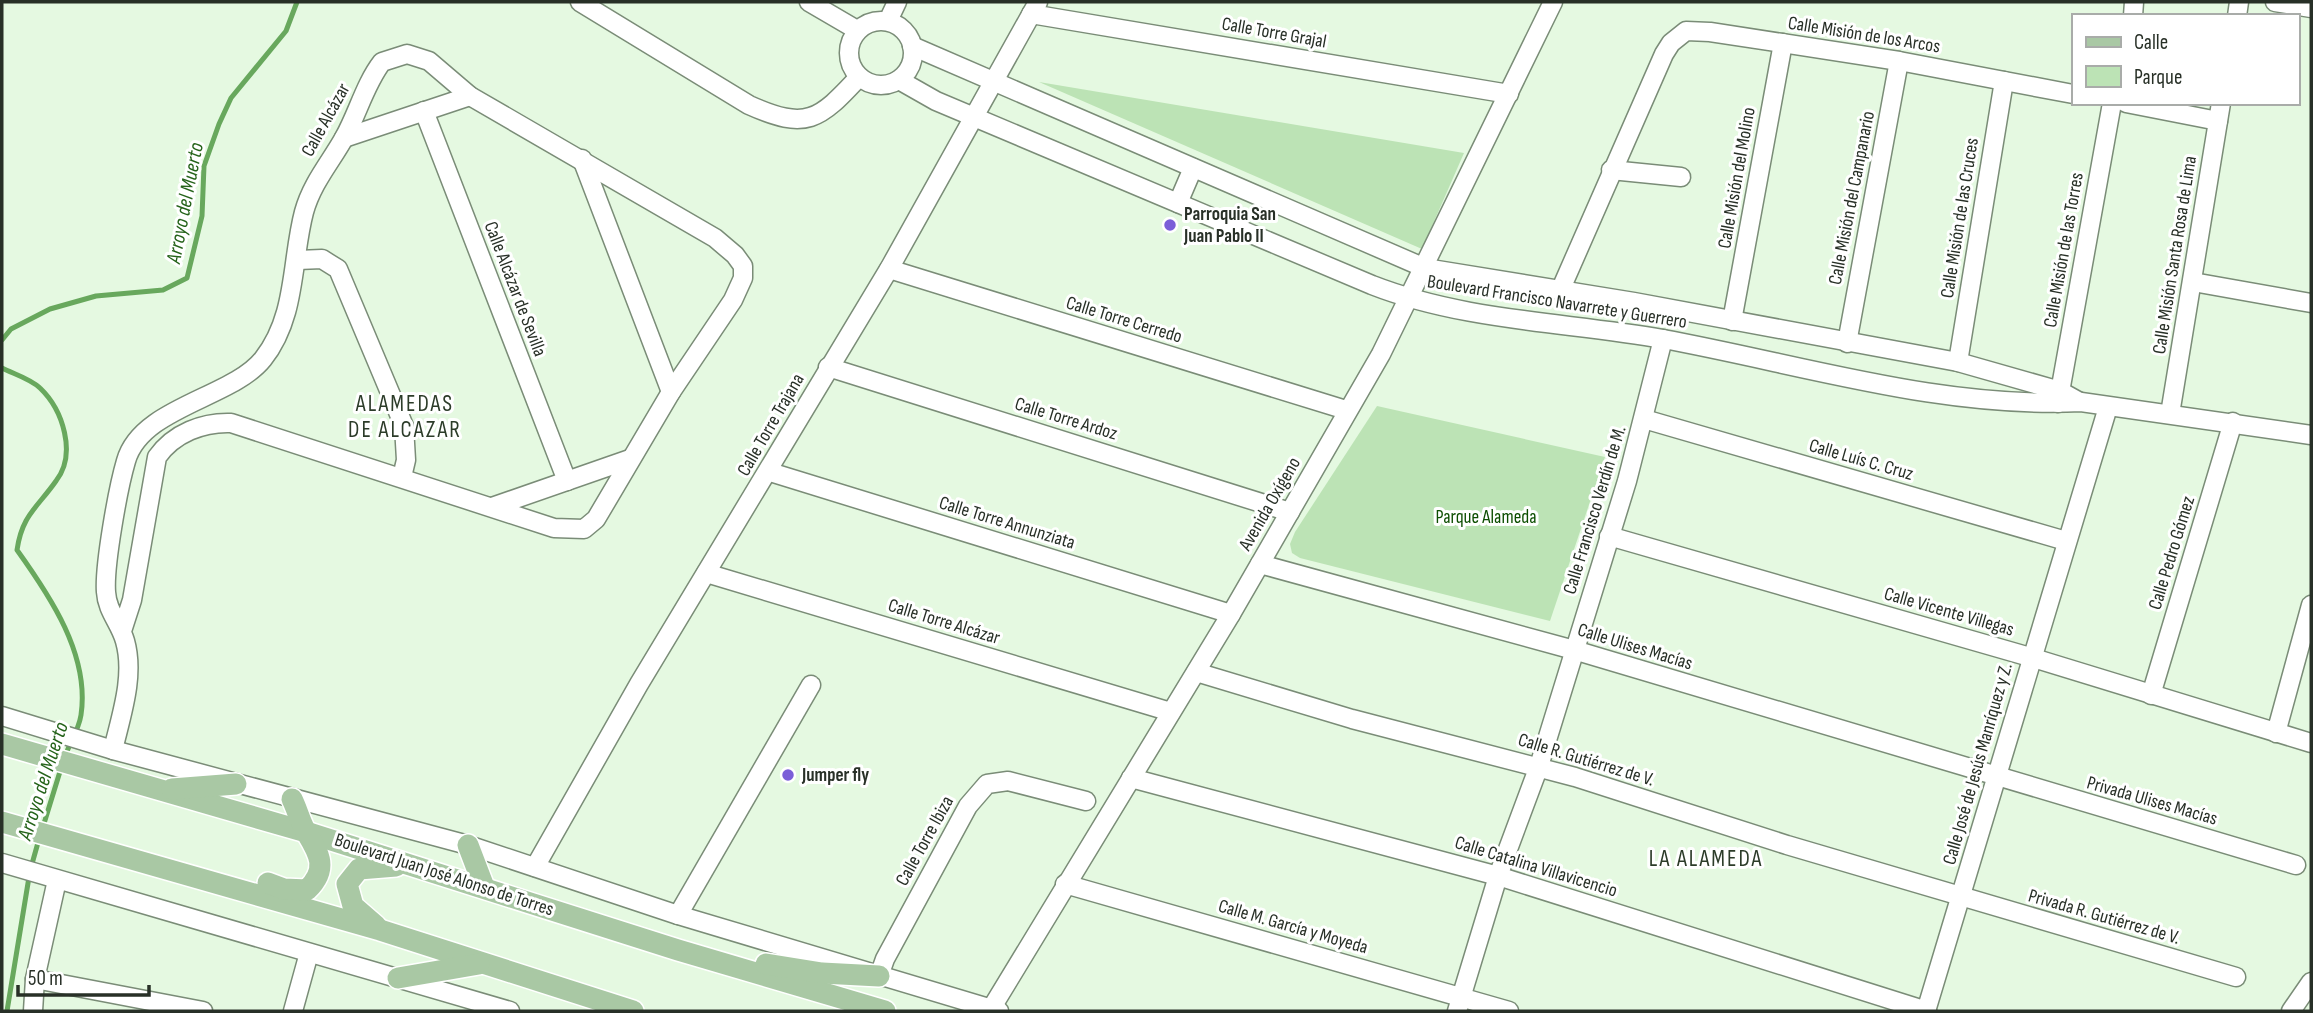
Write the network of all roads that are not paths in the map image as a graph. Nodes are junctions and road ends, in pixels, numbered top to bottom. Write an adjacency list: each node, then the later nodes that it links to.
1 (580, 2): 13 (street)
2 (809, 2): 9 (street)
3 (897, 2): 8 (street)
4 (1552, 2): 17 (street, Avenida Oxígeno)
5 (2274, 2): 7 (street)
6 (1035, 8): 15 (street, Calle Torre Trajana); 17 (street, Calle Torre Grajal)
7 (2311, 8)
8 (888, 21): 9 (street); 11 (street)
9 (858, 30): 13 (street)
10 (1783, 43): 12 (street, Calle Misión de los Arcos); 28 (street, Calle Misión de los Arcos); 38 (street, Calle Misión del Molino)
11 (912, 46): 14 (street); 15 (street, Boulevard Francisco Navarrete y Guerrero)
12 (1899, 61): 16 (street, Calle Misión de los Arcos); 40 (street, Calle Misión del Campanario)
13 (859, 77): 14 (street)
14 (899, 80): 24 (street, Boulevard Francisco Navarrete y Guerrero)
15 (993, 81): 24 (street, Calle Torre Trajana); 27 (street, Boulevard Francisco Navarrete y Guerrero)
16 (2004, 81): 18 (street, Calle Misión de los Arcos); 41 (street, Calle Misión de las Cruces)
17 (1509, 94): 32 (street, Avenida Oxígeno)
18 (2072, 94)
19 (470, 96): 22 (street); 25 (street, Calle Alcázar); 26 (street, Calle Alcázar)
20 (2112, 105): 44 (street, Calle Misión de las Torres)
21 (2147, 105): 23 (street)
22 (424, 111): 25 (street); 56 (street, Calle Alcázar de Sevilla)
23 (2219, 112): 34 (street, Calle Misión Santa Rosa de Lima)
24 (974, 115): 30 (street, Boulevard Francisco Navarrete y Guerrero); 33 (street, Calle Torre Trajana)
25 (344, 138): 31 (street, Calle Alcázar)
26 (582, 159): 43 (street); 43 (street, Calle Alcázar)
27 (1193, 168): 30 (street); 32 (street, Boulevard Francisco Navarrete y Guerrero)
28 (1611, 170): 29 (street); 35 (street, Calle Misión de los Arcos)
29 (1681, 177)
30 (1178, 203): 36 (street, Boulevard Francisco Navarrete y Guerrero)
31 (298, 260): 52 (street, Calle Alcázar); 55 (street)
32 (1424, 268): 35 (street, Boulevard Francisco Navarrete y Guerrero); 36 (street, Avenida Oxígeno)
33 (889, 269): 42 (street, Calle Torre Trajana); 46 (street, Calle Torre Cerredo)
34 (2193, 282): 37 (street); 47 (street, Calle Misión Santa Rosa de Lima)
35 (1560, 291): 38 (street, Boulevard Francisco Navarrete y Guerrero)
36 (1410, 299): 39 (street, Boulevard Francisco Navarrete y Guerrero); 46 (street, Avenida Oxígeno)
37 (2311, 303)
38 (1732, 321): 40 (street, Boulevard Francisco Navarrete y Guerrero)
39 (1663, 339): 44 (street, Boulevard Francisco Navarrete y Guerrero); 48 (street, Calle Francisco Verdín de M.)
40 (1847, 343): 41 (street, Boulevard Francisco Navarrete y Guerrero)
41 (1958, 362): 44 (street, Boulevard Francisco Navarrete y Guerrero)
42 (828, 367): 54 (street, Calle Torre Trajana); 58 (street, Calle Torre Ardoz)
43 (671, 392): 51 (street, Calle Alcázar)
44 (2059, 397): 45 (street, Boulevard Francisco Navarrete y Guerrero)
45 (2108, 407): 47 (street, Boulevard Francisco Navarrete y Guerrero); 60 (street, Calle José de Jesús Manríquez y Z.)
46 (1346, 410): 58 (street, Avenida Oxígeno)
47 (2169, 414): 49 (street, Boulevard Francisco Navarrete y Guerrero)
48 (1644, 419): 59 (street, Calle Francisco Verdín de M.); 60 (street, Calle Luís C. Cruz)
49 (2233, 422): 50 (street, Boulevard Francisco Navarrete y Guerrero); 70 (street, Calle Pedro Gómez)
50 (2311, 435)
51 (631, 459): 56 (street); 57 (street, Calle Alcázar)
52 (126, 460): 53 (street); 65 (street)
53 (154, 470): 55 (street, Calle Alcázar); 65 (street)
54 (770, 472): 62 (street, Calle Torre Trajana); 64 (street, Calle Torre Annunziata)
55 (402, 477): 57 (street, Calle Alcázar)
56 (567, 481): 57 (street)
57 (492, 507)
58 (1290, 512): 61 (street, Avenida Oxígeno)
59 (1609, 536): 66 (street, Calle Francisco Verdín de M.); 67 (street, Calle Vicente Villegas)
60 (2066, 541): 67 (street, Calle José de Jesús Manríquez y Z.)
61 (1260, 564): 64 (street, Avenida Oxígeno); 66 (street, Calle Ulises Macías)
62 (706, 573): 71 (street, Calle Torre Alcázar); 89 (street, Calle Torre Trajana)
63 (2311, 605): 73 (street)
64 (1231, 614): 68 (street, Avenida Oxígeno)
65 (122, 631): 76 (street)
66 (1574, 650): 77 (street, Calle Francisco Verdín de M.); 78 (street, Calle Ulises Macías)
67 (2031, 657): 70 (street, Calle Vicente Villegas); 78 (street, Calle José de Jesús Manríquez y Z.)
68 (1196, 672): 71 (street, Avenida Oxígeno); 77 (street, Calle R. Gutiérrez de V.)
69 (811, 685): 97 (street)
70 (2151, 695): 73 (street, Calle Vicente Villegas)
71 (1171, 712): 79 (street, Avenida Oxígeno)
72 (2, 716): 76 (street)
73 (2276, 733): 74 (street, Calle Vicente Villegas)
74 (2311, 743)
75 (2, 744): 81 (main road, Boulevard Juan José Alonso de Torres)
76 (113, 750): 80 (street)
77 (1539, 766): 92 (street, Calle Francisco Verdín de M.); 96 (street, Calle R. Gutiérrez de V.)
78 (1996, 776): 88 (street, Privada Ulises Macías); 96 (street, Calle José de Jesús Manríquez y Z.)
79 (1130, 778): 92 (street, Calle Catalina Villavicencio); 94 (street, Avenida Oxígeno)
80 (236, 784): 81 (main road); 82 (street)
81 (158, 790): 85 (main road, Boulevard Juan José Alonso de Torres)
82 (292, 799): 85 (main road); 86 (street)
83 (1086, 801): 102 (street, Calle Torre Ibiza)
84 (11, 825): 91 (main road)
85 (306, 832): 90 (main road, Boulevard Juan José Alonso de Torres); 91 (main road)
86 (468, 845): 89 (street); 95 (main road)
87 (5, 864): 93 (street)
88 (2296, 865)
89 (535, 867): 97 (street)
90 (429, 870): 95 (main road, Boulevard Juan José Alonso de Torres); 98 (main road)
91 (191, 876): 98 (main road)
92 (1498, 876): 107 (street, Calle Francisco Verdín de M.); 116 (street, Calle Catalina Villavicencio)
93 (49, 877): 100 (street); 105 (street)
94 (1065, 884): 107 (street, Calle M. García y Moyeda); 108 (street, Avenida Oxígeno)
95 (484, 887): 99 (main road, Boulevard Juan José Alonso de Torres)
96 (1961, 897): 103 (street, Privada R. Gutiérrez de V.); 116 (street, Calle José de Jesús Manríquez y Z.)
97 (678, 915): 102 (street)
98 (380, 930): 101 (main road)
99 (678, 950): 102 (main road); 114 (main road, Boulevard Juan José Alonso de Torres)
100 (309, 953): 104 (street); 111 (street)
101 (484, 964): 104 (main road); 113 (main road)
102 (878, 976): 108 (street)
103 (2236, 977)
104 (398, 978): 112 (street)
105 (35, 979): 109 (street); 110 (street)
106 (2311, 982): 117 (street)
107 (1459, 1004): 115 (street, Calle M. García y Moyeda)
108 (995, 1010)
109 (33, 1011)
110 (203, 1011)
111 (293, 1011)
112 (510, 1011)
113 (633, 1011)
114 (885, 1011)
115 (1509, 1011)
116 (1926, 1011)
117 (2291, 1011)

